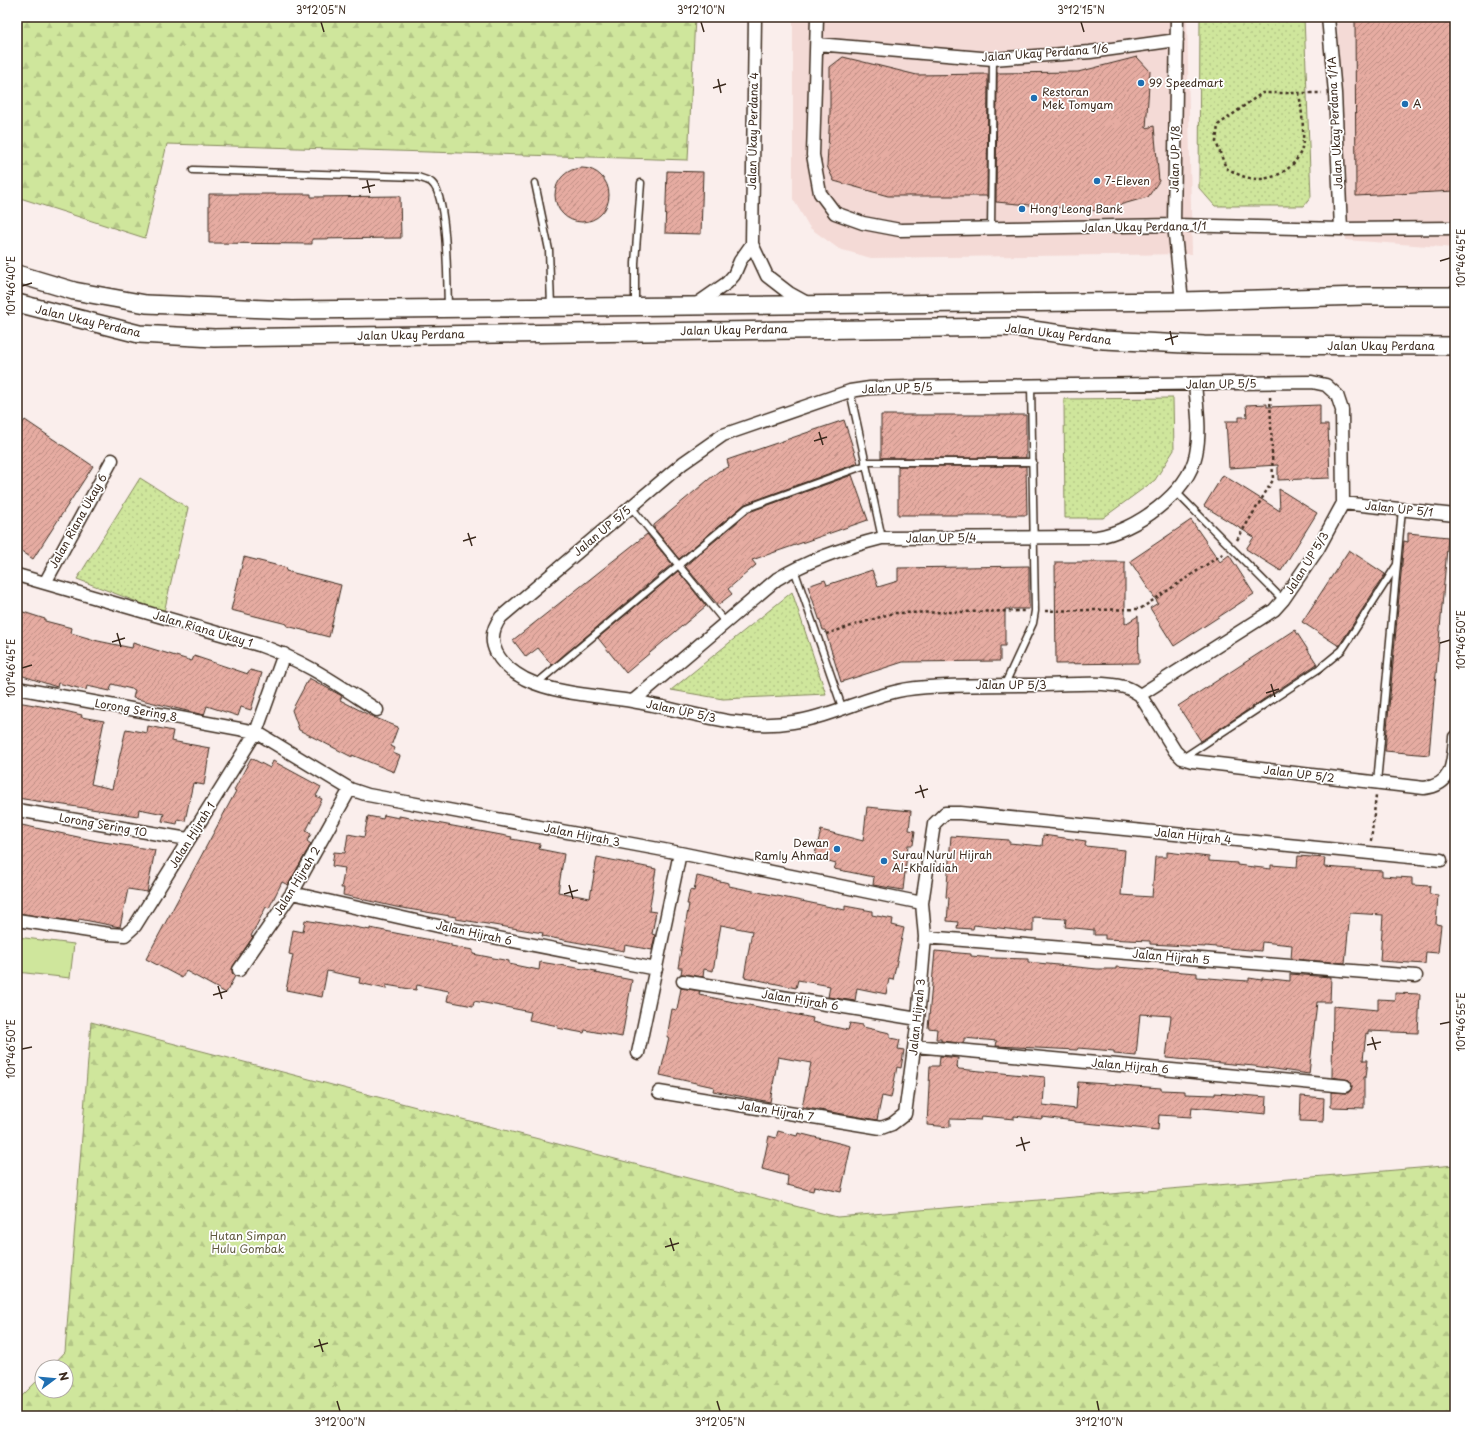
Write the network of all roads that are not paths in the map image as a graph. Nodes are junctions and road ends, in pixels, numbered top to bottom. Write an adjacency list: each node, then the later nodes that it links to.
1 (755, 17): 15 (street, Jalan Ukay Perdana 4)
2 (817, 17): 6 (street)
3 (1177, 17): 5 (street, Jalan UP 1/8)
4 (1328, 17): 14 (street, Jalan Ukay Perdana 1/1A)
5 (1177, 40): 7 (street, Jalan Ukay Perdana 1/6); 11 (street, Jalan UP 1/8)
6 (817, 44): 7 (street, Jalan Ukay Perdana 1/6); 13 (street, Jalan Ukay Perdana 1/1)
7 (993, 59): 13 (lane)
8 (193, 170): 24 (lane)
9 (641, 182): 21 (lane)
10 (535, 183): 23 (lane)
11 (1174, 225): 13 (street, Jalan Ukay Perdana 1/1); 14 (street, Jalan Ukay Perdana 1/1); 18 (street, Jalan UP 1/8)
12 (1455, 228): 14 (street, Jalan Ukay Perdana 1/1)
13 (991, 229)
14 (1341, 229)
15 (752, 244): 20 (street, Jalan Ukay Perdana 4); 22 (street)
16 (17, 274): 24 (street)
17 (1455, 296): 18 (street)
18 (1182, 301): 20 (street)
19 (17, 303): 25 (street, Jalan Ukay Perdana)
20 (810, 305): 22 (street)
21 (635, 306): 22 (street); 23 (street)
22 (694, 306)
23 (551, 307): 24 (street)
24 (448, 308)
25 (1455, 346)
26 (1195, 384): 27 (street, Jalan UP 5/5); 28 (street, Jalan UP 5/5); 33 (street, Jalan UP 5/4)
27 (1326, 385): 34 (street, Jalan UP 5/3)
28 (1031, 386): 29 (street, Jalan UP 5/5); 31 (lane)
29 (850, 391): 32 (lane); 35 (street, Jalan UP 5/5)
30 (112, 460): 44 (street, Jalan Riana Ukay 6)
31 (1033, 462): 32 (lane); 38 (lane)
32 (866, 463): 39 (lane); 40 (lane)
33 (1175, 492): 38 (street, Jalan UP 5/4); 45 (lane)
34 (1343, 503): 36 (street, Jalan UP 5/1); 45 (street, Jalan UP 5/3)
35 (631, 506): 40 (lane); 47 (street, Jalan UP 5/5)
36 (1402, 509): 37 (street, Jalan UP 5/1); 41 (lane)
37 (1455, 516)
38 (1034, 537): 39 (street, Jalan UP 5/4); 50 (lane)
39 (882, 538): 42 (street, Jalan UP 5/4)
40 (679, 565): 46 (lane); 49 (lane)
41 (1396, 566): 58 (lane); 59 (lane)
42 (794, 569): 46 (street, Jalan UP 5/4); 55 (lane)
43 (17, 575): 44 (street, Jalan Riana Ukay 1)
44 (45, 583): 48 (street, Jalan Riana Ukay 1)
45 (1283, 600): 52 (street, Jalan UP 5/3)
46 (725, 622): 53 (street, Jalan UP 5/4)
47 (494, 647): 49 (street, Jalan UP 5/3)
48 (284, 654): 54 (street, Jalan Riana Ukay 1); 56 (street, Jalan Hijrah 1)
49 (537, 683): 53 (street, Jalan UP 5/3)
50 (1005, 684): 52 (street, Jalan UP 5/3); 55 (street, Jalan UP 5/3)
51 (17, 688): 56 (street, Lorong Sering 8)
52 (1140, 695): 58 (street)
53 (633, 701): 55 (street, Jalan UP 5/3)
54 (377, 710)
55 (843, 710)
56 (256, 732): 60 (street, Jalan Hijrah 3); 63 (street, Jalan Hijrah 1)
57 (1455, 737): 59 (street, Jalan UP 5/2)
58 (1182, 758): 59 (street, Jalan UP 5/2)
59 (1377, 783)
60 (350, 789): 64 (street, Jalan Hijrah 3); 66 (street, Jalan Hijrah 2)
61 (17, 810): 63 (street, Lorong Sering 10)
62 (945, 813): 65 (street, Jalan Hijrah 4); 67 (street, Jalan Hijrah 3)
63 (188, 839): 68 (street, Jalan Hijrah 1)
64 (680, 853): 67 (street, Jalan Hijrah 3); 70 (street)
65 (1442, 860)
66 (292, 893): 70 (street, Jalan Hijrah 6); 71 (street, Jalan Hijrah 2)
67 (922, 903): 69 (street, Jalan Hijrah 3)
68 (17, 920)
69 (925, 937): 72 (street, Jalan Hijrah 5); 74 (street, Jalan Hijrah 3)
70 (656, 969): 76 (street)
71 (239, 970)
72 (1416, 976)
73 (682, 981): 74 (street, Jalan Hijrah 6)
74 (918, 1019): 75 (street, Jalan Hijrah 3)
75 (915, 1046): 77 (street, Jalan Hijrah 6); 79 (street, Jalan Hijrah 3)
76 (638, 1053)
77 (1345, 1086)
78 (659, 1092): 79 (street, Jalan Hijrah 7)
79 (892, 1124)

